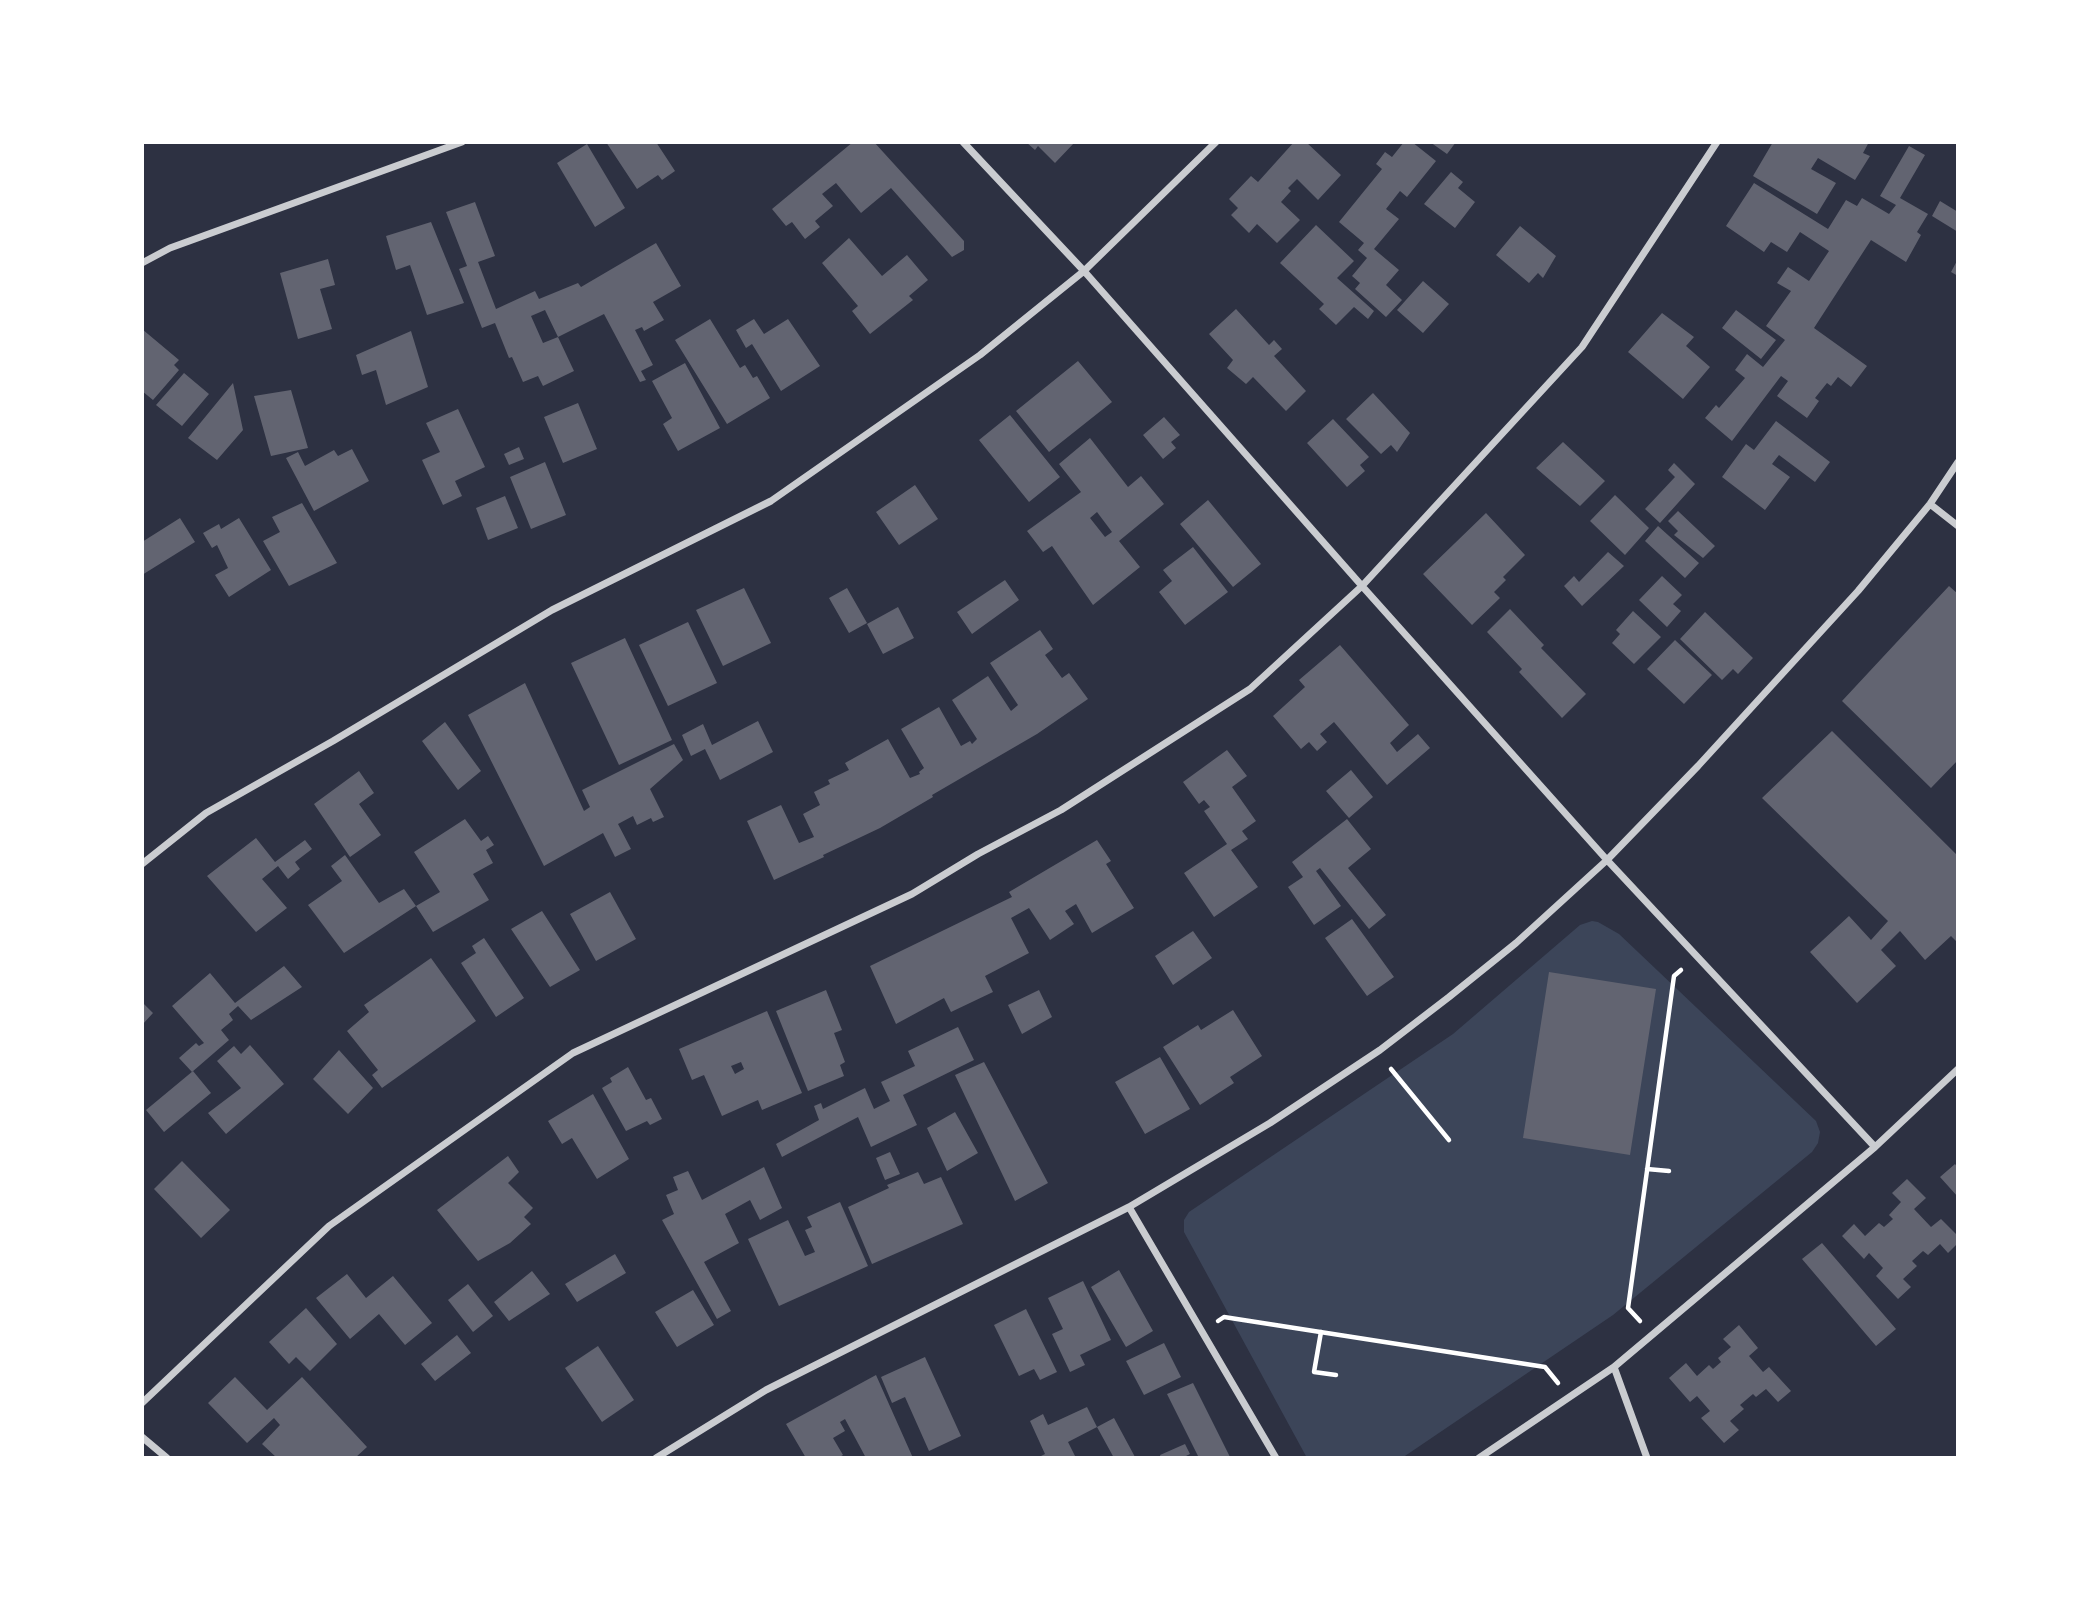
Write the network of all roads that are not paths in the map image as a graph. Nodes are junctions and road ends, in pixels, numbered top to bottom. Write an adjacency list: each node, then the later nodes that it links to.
1 (461, 142): 5 (street)
2 (964, 142): 6 (street)
3 (1216, 142): 6 (street)
4 (1717, 142): 10 (street)
5 (142, 263)
6 (1084, 271): 10 (street); 12 (street)
7 (1958, 462): 8 (street)
8 (1930, 504): 9 (street); 11 (street)
9 (1958, 526)
10 (1362, 586): 11 (street); 17 (street)
11 (1607, 859): 14 (street); 15 (street)
12 (142, 864)
13 (1958, 1069): 14 (street)
14 (1875, 1147): 16 (street)
15 (1129, 1208): 20 (street); 21 (street)
16 (1614, 1367): 22 (street); 23 (street)
17 (142, 1403)
18 (142, 1437): 19 (street)
19 (167, 1458)
20 (656, 1458)
21 (1276, 1458)
22 (1479, 1458)
23 (1647, 1458)

